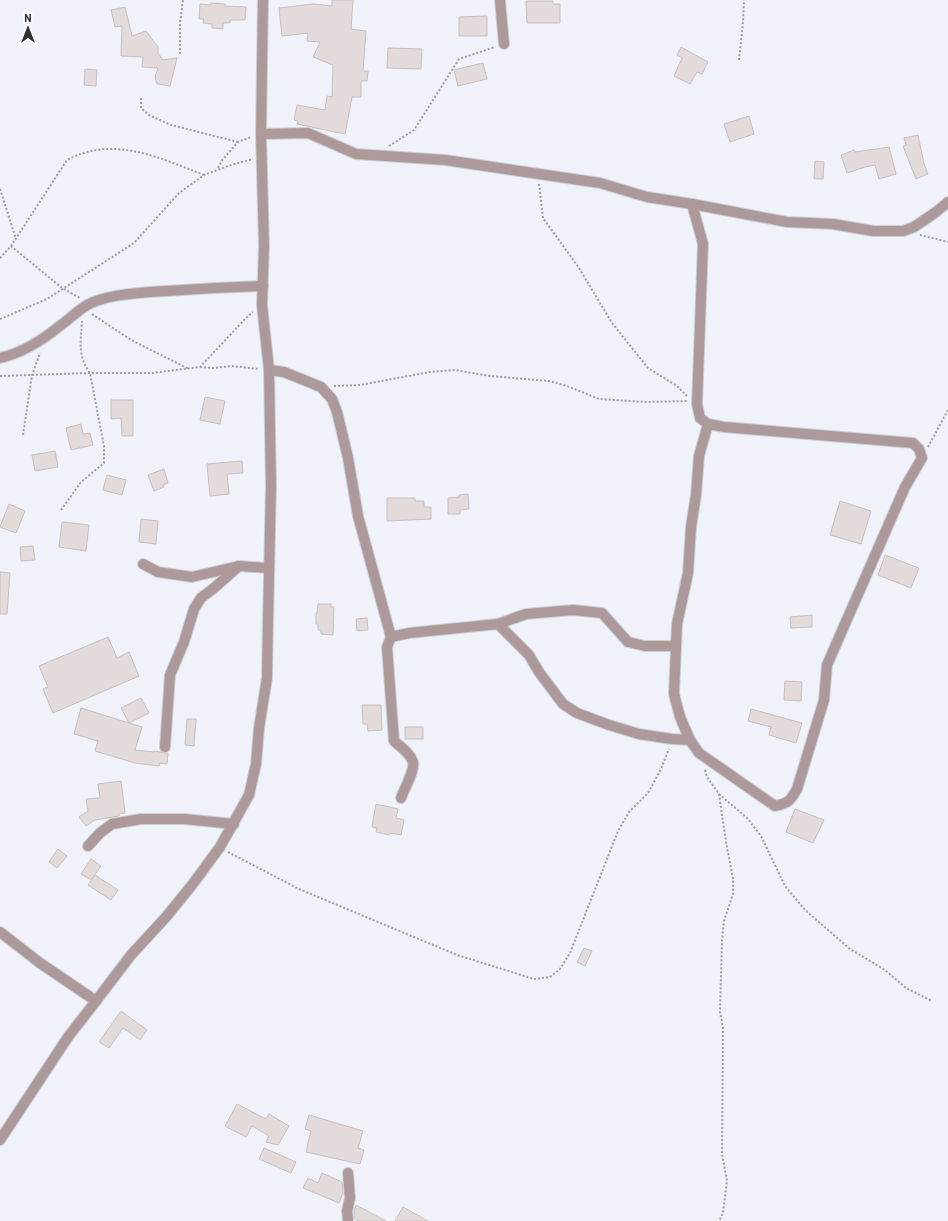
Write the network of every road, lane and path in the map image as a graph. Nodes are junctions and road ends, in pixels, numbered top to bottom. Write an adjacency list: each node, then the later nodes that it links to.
1 (183, 0): 6 (path)
2 (263, 0): 9 (street)
3 (500, 0): 5 (street)
4 (744, 0): 7 (path)
5 (504, 44): 11 (path)
6 (180, 54)
7 (739, 60)
8 (141, 98): 10 (path)
9 (261, 134): 10 (path); 11 (street); 12 (street)
10 (238, 142): 13 (path)
11 (377, 155): 14 (street)
12 (261, 157): 13 (path); 24 (street)
13 (217, 170): 15 (path)
14 (538, 174): 18 (street); 37 (path)
15 (204, 175): 20 (path); 25 (path)
16 (0, 189): 20 (path)
17 (948, 202): 19 (street)
18 (692, 204): 19 (street); 39 (street)
19 (903, 231): 21 (path)
20 (16, 239): 22 (path)
21 (948, 242)
22 (11, 246): 23 (path); 25 (path)
23 (0, 258)
24 (263, 286): 26 (street); 27 (street)
25 (62, 288): 27 (path); 28 (path)
26 (262, 305): 31 (path); 33 (street)
27 (86, 306): 30 (street); 32 (path); 34 (path)
28 (0, 319)
29 (43, 348): 35 (path)
30 (0, 358)
31 (200, 367): 32 (path); 33 (path)
32 (190, 369): 34 (path)
33 (269, 370): 37 (street); 45 (street)
34 (90, 373): 35 (path); 42 (path)
35 (32, 375): 36 (path); 40 (path)
36 (0, 376)
37 (321, 386): 47 (street)
38 (948, 410): 41 (path)
39 (708, 424): 41 (street); 48 (street)
40 (23, 435)
41 (922, 458): 52 (street)
42 (61, 510)
43 (143, 564): 44 (street)
44 (239, 566): 45 (street); 51 (street)
45 (268, 568): 55 (street)
46 (498, 624): 47 (street); 48 (street); 49 (street)
47 (391, 637): 54 (street)
48 (675, 646): 50 (street)
49 (672, 739): 50 (street); 57 (path)
50 (690, 740): 52 (street)
51 (165, 747)
52 (699, 754): 53 (path)
53 (719, 794): 60 (path); 64 (path)
54 (401, 798)
55 (234, 824): 56 (street); 57 (street)
56 (88, 846)
57 (220, 847): 59 (street)
58 (0, 932): 59 (street)
59 (96, 1001): 61 (street)
60 (932, 1001)
61 (0, 1140)
62 (348, 1173): 63 (street)
63 (348, 1221)
64 (719, 1221)

